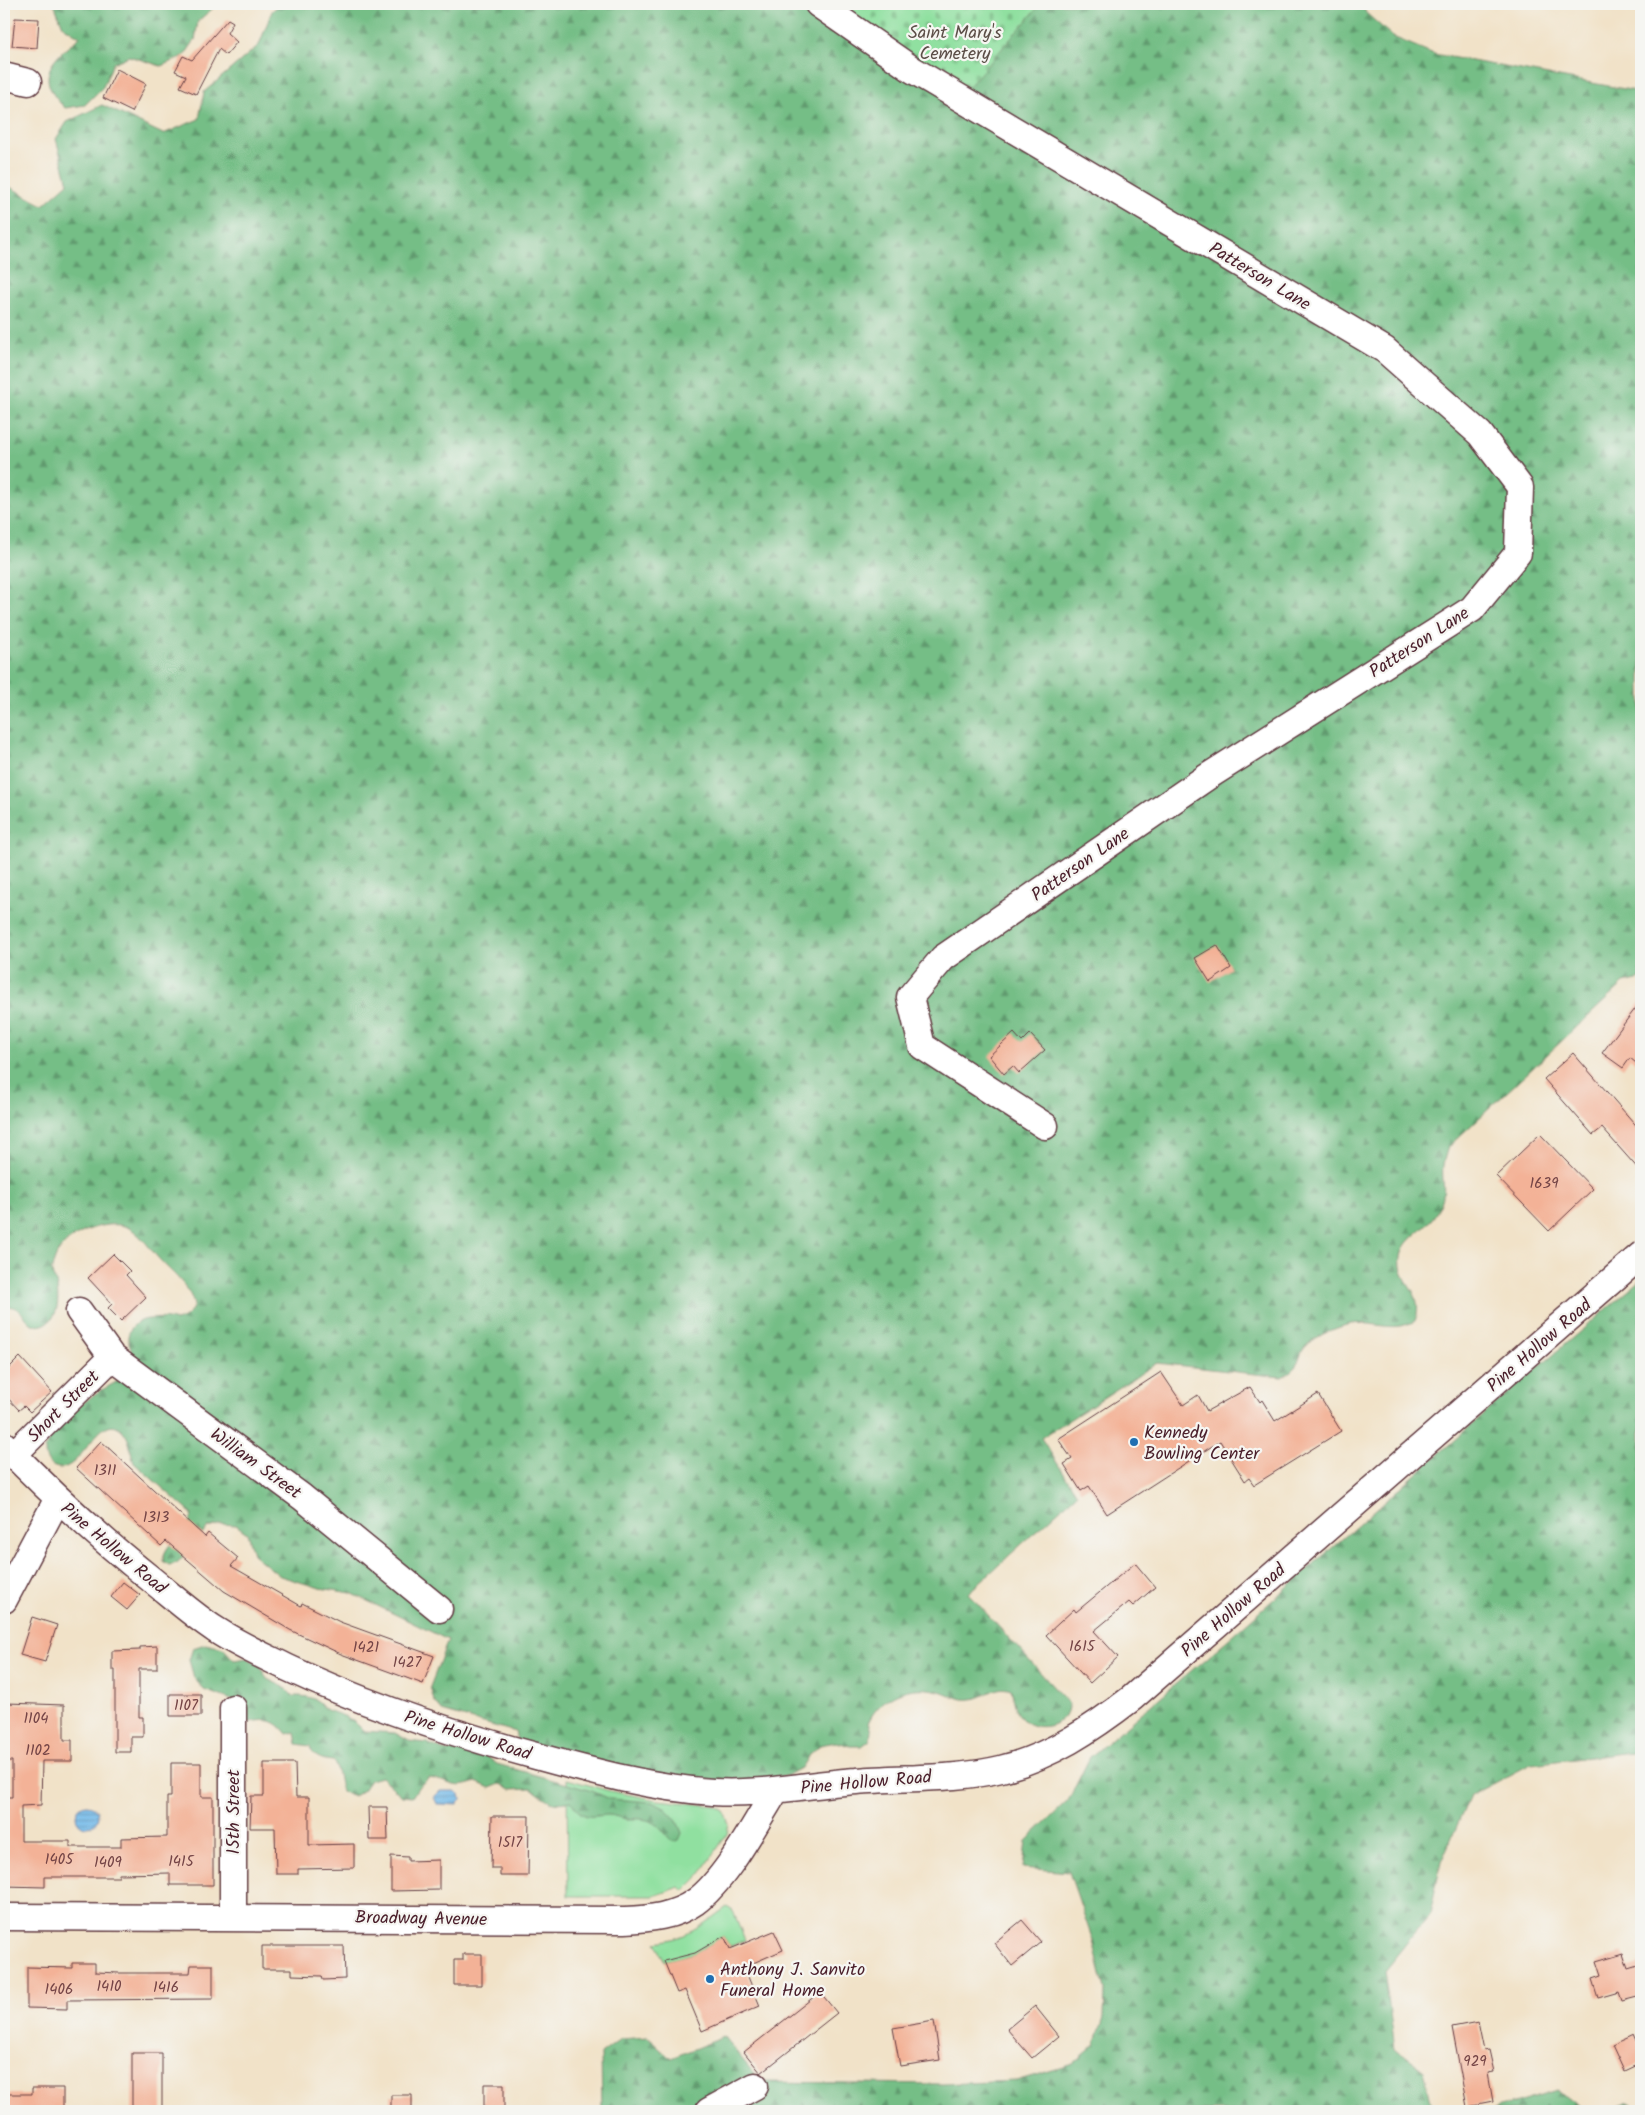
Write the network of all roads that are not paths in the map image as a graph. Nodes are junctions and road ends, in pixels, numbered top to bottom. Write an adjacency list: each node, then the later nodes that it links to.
1 (818, 4): 2 (street, Patterson Lane)
2 (1045, 1126)
3 (1641, 1255): 11 (street, Pine Hollow Road)
4 (79, 1311): 5 (street, William Street)
5 (112, 1357): 6 (street, Short Street); 9 (street, William Street)
6 (8, 1450): 7 (street, Pine Hollow Road)
7 (57, 1500): 8 (street); 11 (street, Pine Hollow Road)
8 (4, 1600)
9 (439, 1610)
10 (233, 1708): 13 (street, 15th Street)
11 (776, 1790): 13 (street, Broadway Avenue)
12 (4, 1916): 13 (street, Broadway Avenue)
13 (233, 1916)
14 (755, 2086): 15 (street)
15 (709, 2111)

